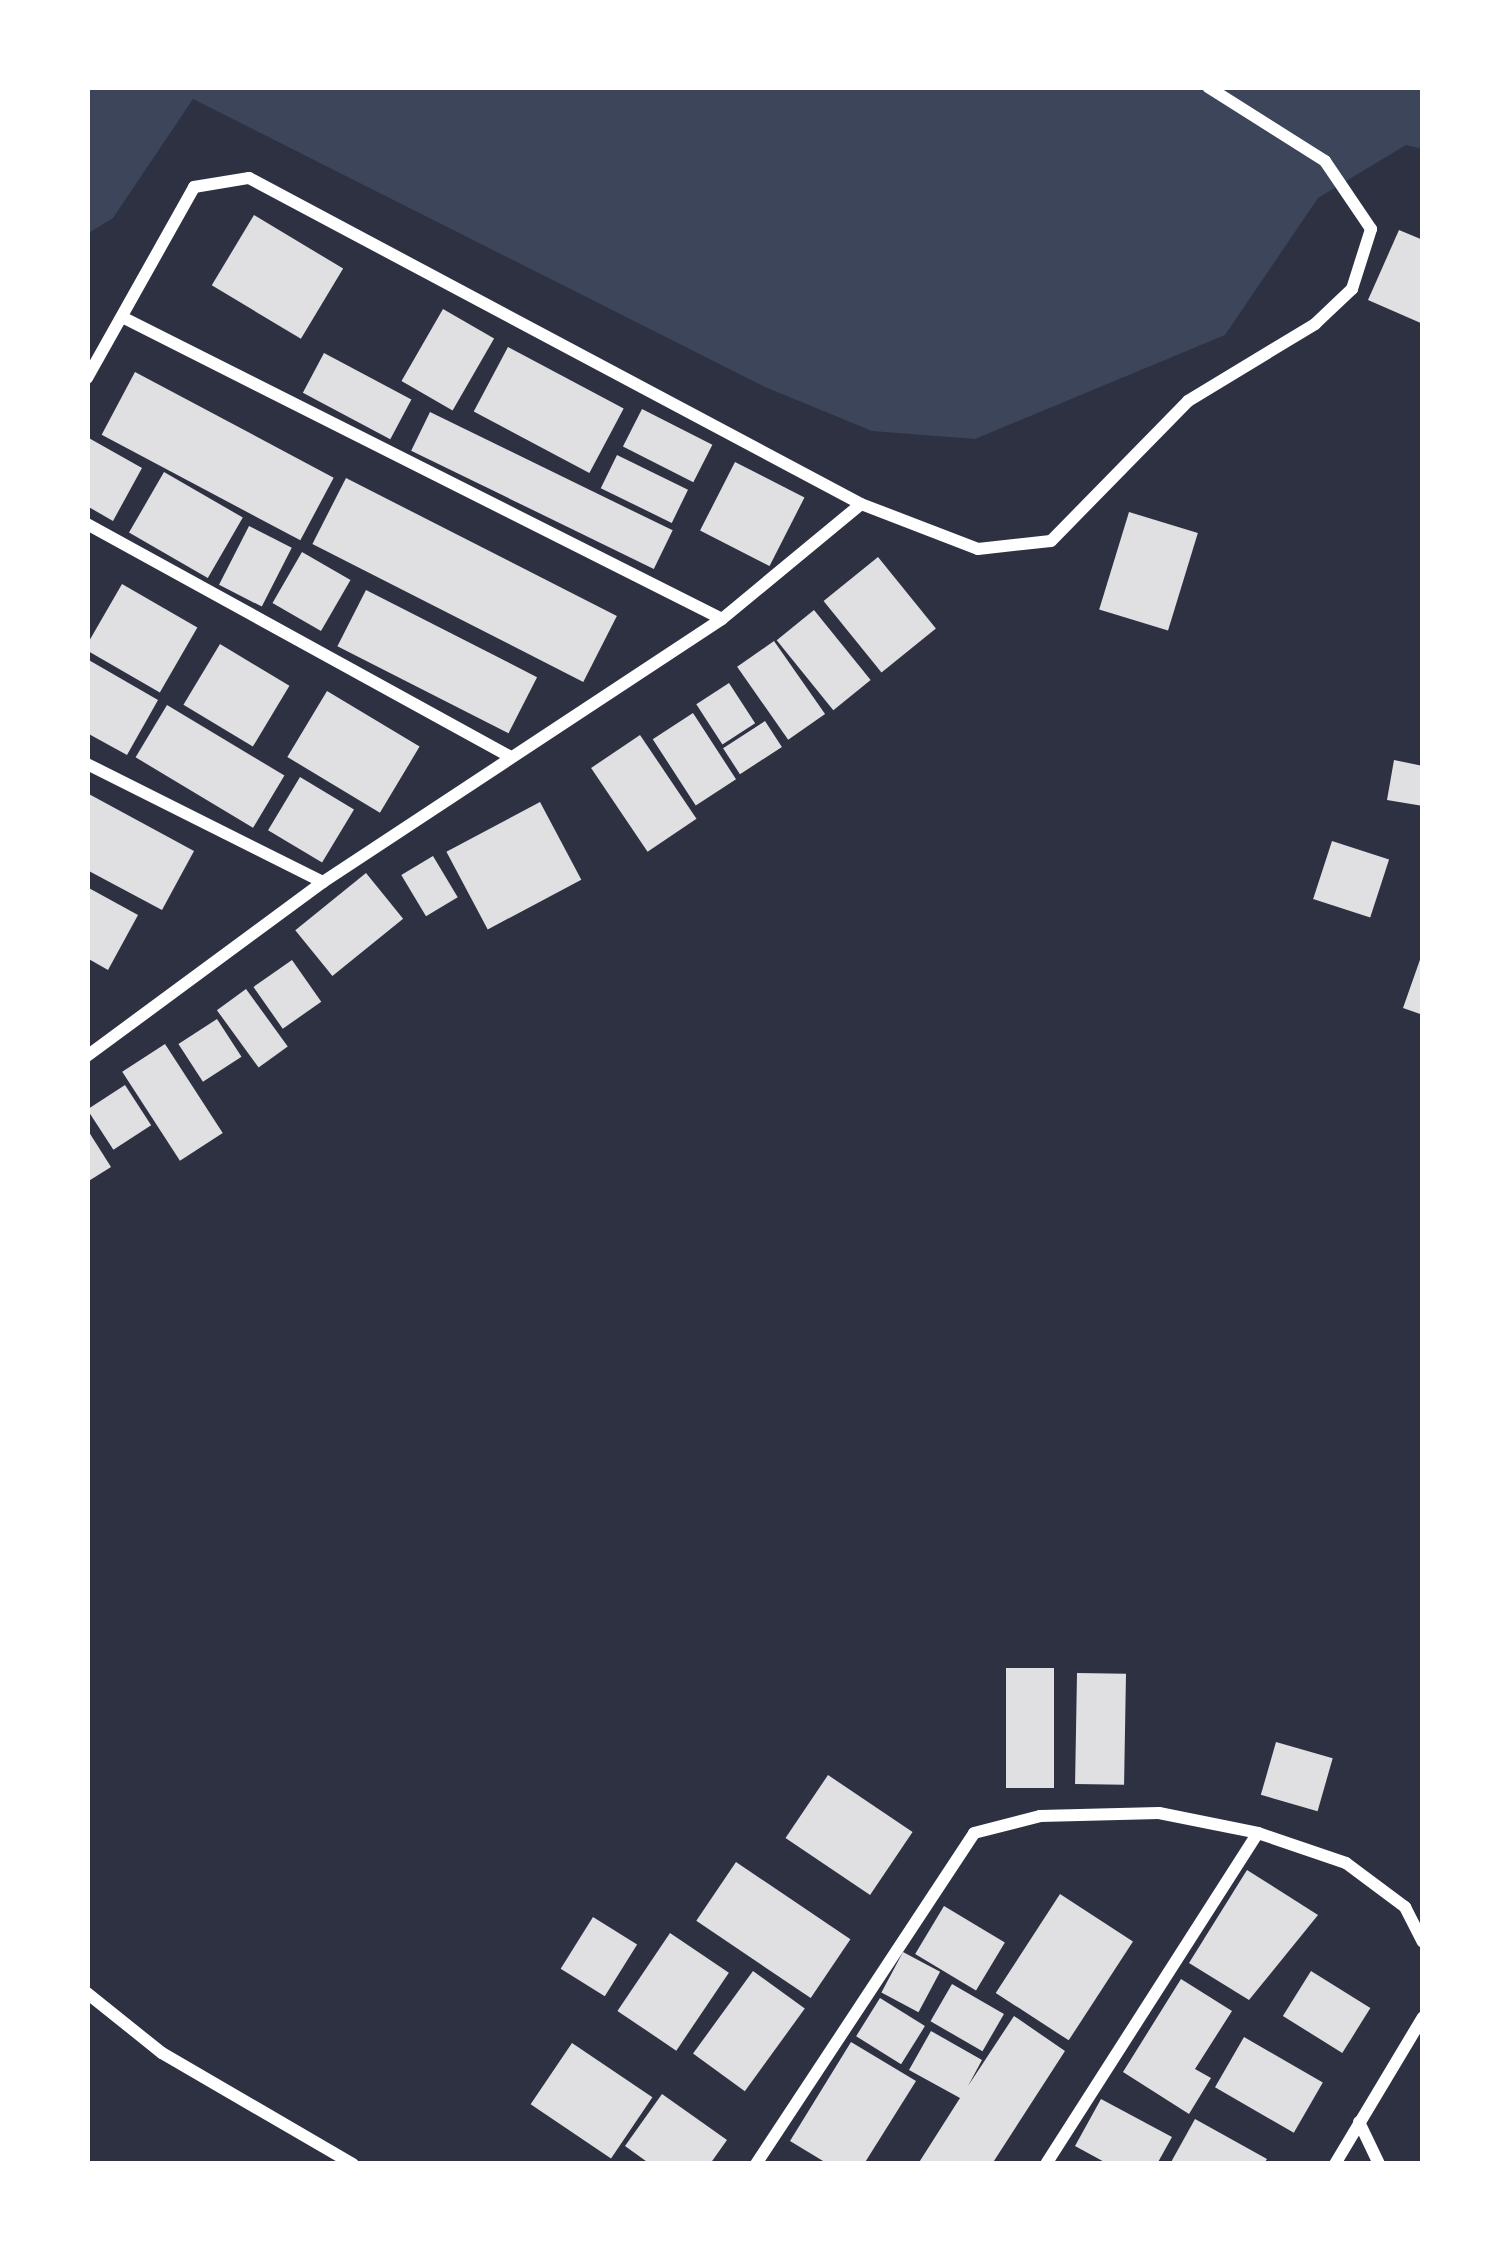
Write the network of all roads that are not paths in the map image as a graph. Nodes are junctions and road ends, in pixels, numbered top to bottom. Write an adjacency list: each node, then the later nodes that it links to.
1 (1208, 87): 4 (street)
2 (126, 319): 3 (street); 4 (street); 6 (street)
3 (87, 377)
4 (861, 504): 6 (street)
5 (87, 524): 7 (street)
6 (722, 619): 7 (street)
7 (511, 757): 9 (street)
8 (87, 764): 9 (street)
9 (322, 882): 10 (street)
10 (87, 1056)
11 (1258, 1833): 12 (street); 17 (street); 18 (street)
12 (1423, 1942)
13 (87, 1993): 16 (street)
14 (1423, 2017): 15 (street)
15 (1360, 2122): 19 (street); 20 (street)
16 (353, 2164)
17 (756, 2164)
18 (1046, 2164)
19 (1335, 2164)
20 (1378, 2164)

